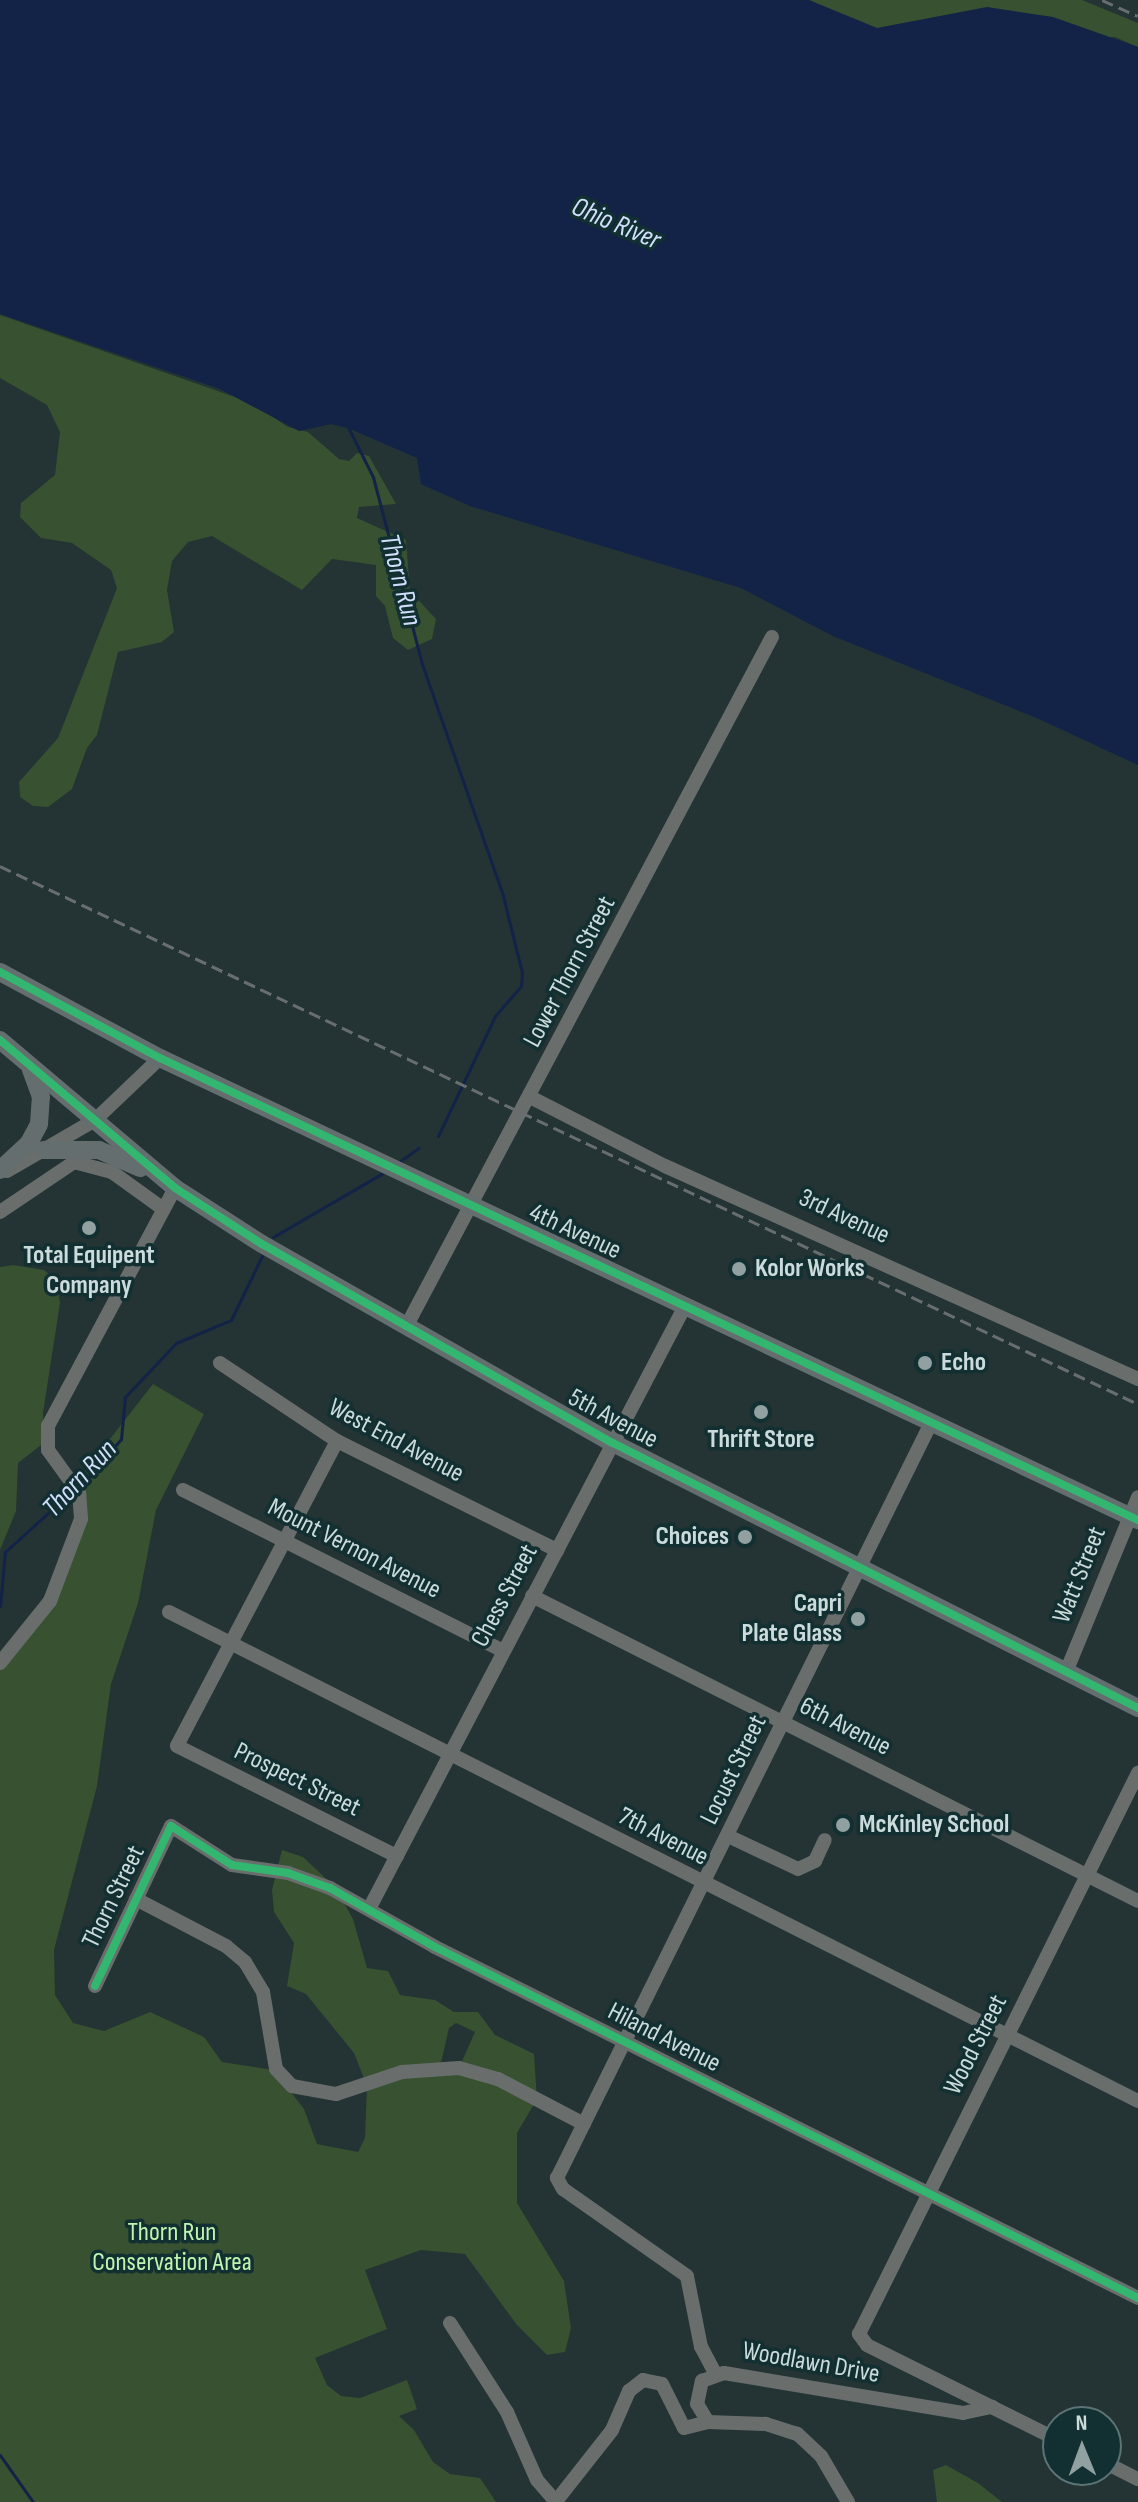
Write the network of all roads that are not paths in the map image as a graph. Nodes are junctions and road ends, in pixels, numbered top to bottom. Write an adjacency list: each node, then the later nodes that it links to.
1 (772, 637): 6 (street, Lower Thorn Street)
2 (0, 972): 4 (main road, 4th Avenue)
3 (0, 1040): 5 (main road, 5th Avenue)
4 (160, 1058): 7 (street); 11 (main road, 4th Avenue)
5 (28, 1063): 7 (main road, 5th Avenue); 9 (main road)
6 (532, 1098): 11 (street, Lower Thorn Street); 17 (street, 3rd Avenue)
7 (95, 1120): 8 (street); 10 (main road, 5th Avenue)
8 (43, 1150): 9 (street); 10 (main road)
9 (0, 1172)
10 (175, 1188): 12 (street); 15 (main road, 5th Avenue)
11 (470, 1205): 14 (main road, 4th Avenue); 15 (street, Lower Thorn Street)
12 (162, 1208): 13 (street); 31 (street)
13 (0, 1212)
14 (685, 1306): 18 (main road, 4th Avenue); 20 (street, Chess Street)
15 (406, 1327): 20 (main road, 5th Avenue)
16 (220, 1363): 19 (street, West End Avenue)
17 (1138, 1379)
18 (931, 1423): 23 (main road, 4th Avenue); 26 (street, Locust Street)
19 (337, 1441): 24 (street); 25 (street, West End Avenue)
20 (613, 1443): 25 (street, Chess Street); 26 (main road, 5th Avenue)
21 (183, 1490): 24 (street, Mount Vernon Avenue)
22 (1138, 1497): 23 (street, Watt Street)
23 (1134, 1518): 32 (street, Watt Street)
24 (284, 1541): 29 (street); 30 (street, Mount Vernon Avenue)
25 (557, 1550): 27 (street, Chess Street)
26 (861, 1569): 32 (main road, 5th Avenue); 34 (street, Locust Street)
27 (532, 1596): 30 (street, Chess Street); 34 (street, 6th Avenue)
28 (169, 1612): 29 (street, 7th Avenue)
29 (229, 1645): 35 (street, 7th Avenue); 40 (street, Prospect Street)
30 (503, 1651): 35 (street, Chess Street)
31 (0, 1663)
32 (1066, 1672): 33 (main road, 5th Avenue)
33 (1138, 1708)
34 (784, 1724): 38 (street, Locust Street); 41 (street, 6th Avenue)
35 (447, 1754): 40 (street, Chess Street); 42 (street, 7th Avenue)
36 (1138, 1773): 41 (street, Wood Street)
37 (171, 1826): 43 (street, Thorn Street); 45 (street, Hiland Avenue)
38 (728, 1836): 39 (street); 42 (street, Locust Street)
39 (825, 1840)
40 (397, 1856): 45 (street, Chess Street)
41 (1087, 1875): 44 (street, 6th Avenue); 47 (street, Wood Street)
42 (704, 1884): 47 (street, 7th Avenue); 48 (street, Locust Street)
43 (136, 1899): 46 (street, Thorn Street); 50 (street)
44 (1138, 1901)
45 (369, 1909): 48 (street, Hiland Avenue)
46 (95, 1986)
47 (1007, 2036): 49 (street, 7th Avenue); 51 (street, Wood Street)
48 (626, 2042): 50 (street, Locust Street); 51 (street, Hiland Avenue)
49 (1138, 2101)
50 (584, 2124): 54 (street, Locust Street)
51 (929, 2193): 52 (street, Hiland Avenue); 55 (street, Wood Street)
52 (1138, 2298)
53 (450, 2323): 58 (street)
54 (715, 2373): 55 (street, Woodlawn Drive); 56 (street, Woodlawn Drive)
55 (992, 2407): 57 (street)
56 (708, 2422): 58 (street); 59 (street)
57 (1042, 2432)
58 (556, 2501)
59 (848, 2502)

